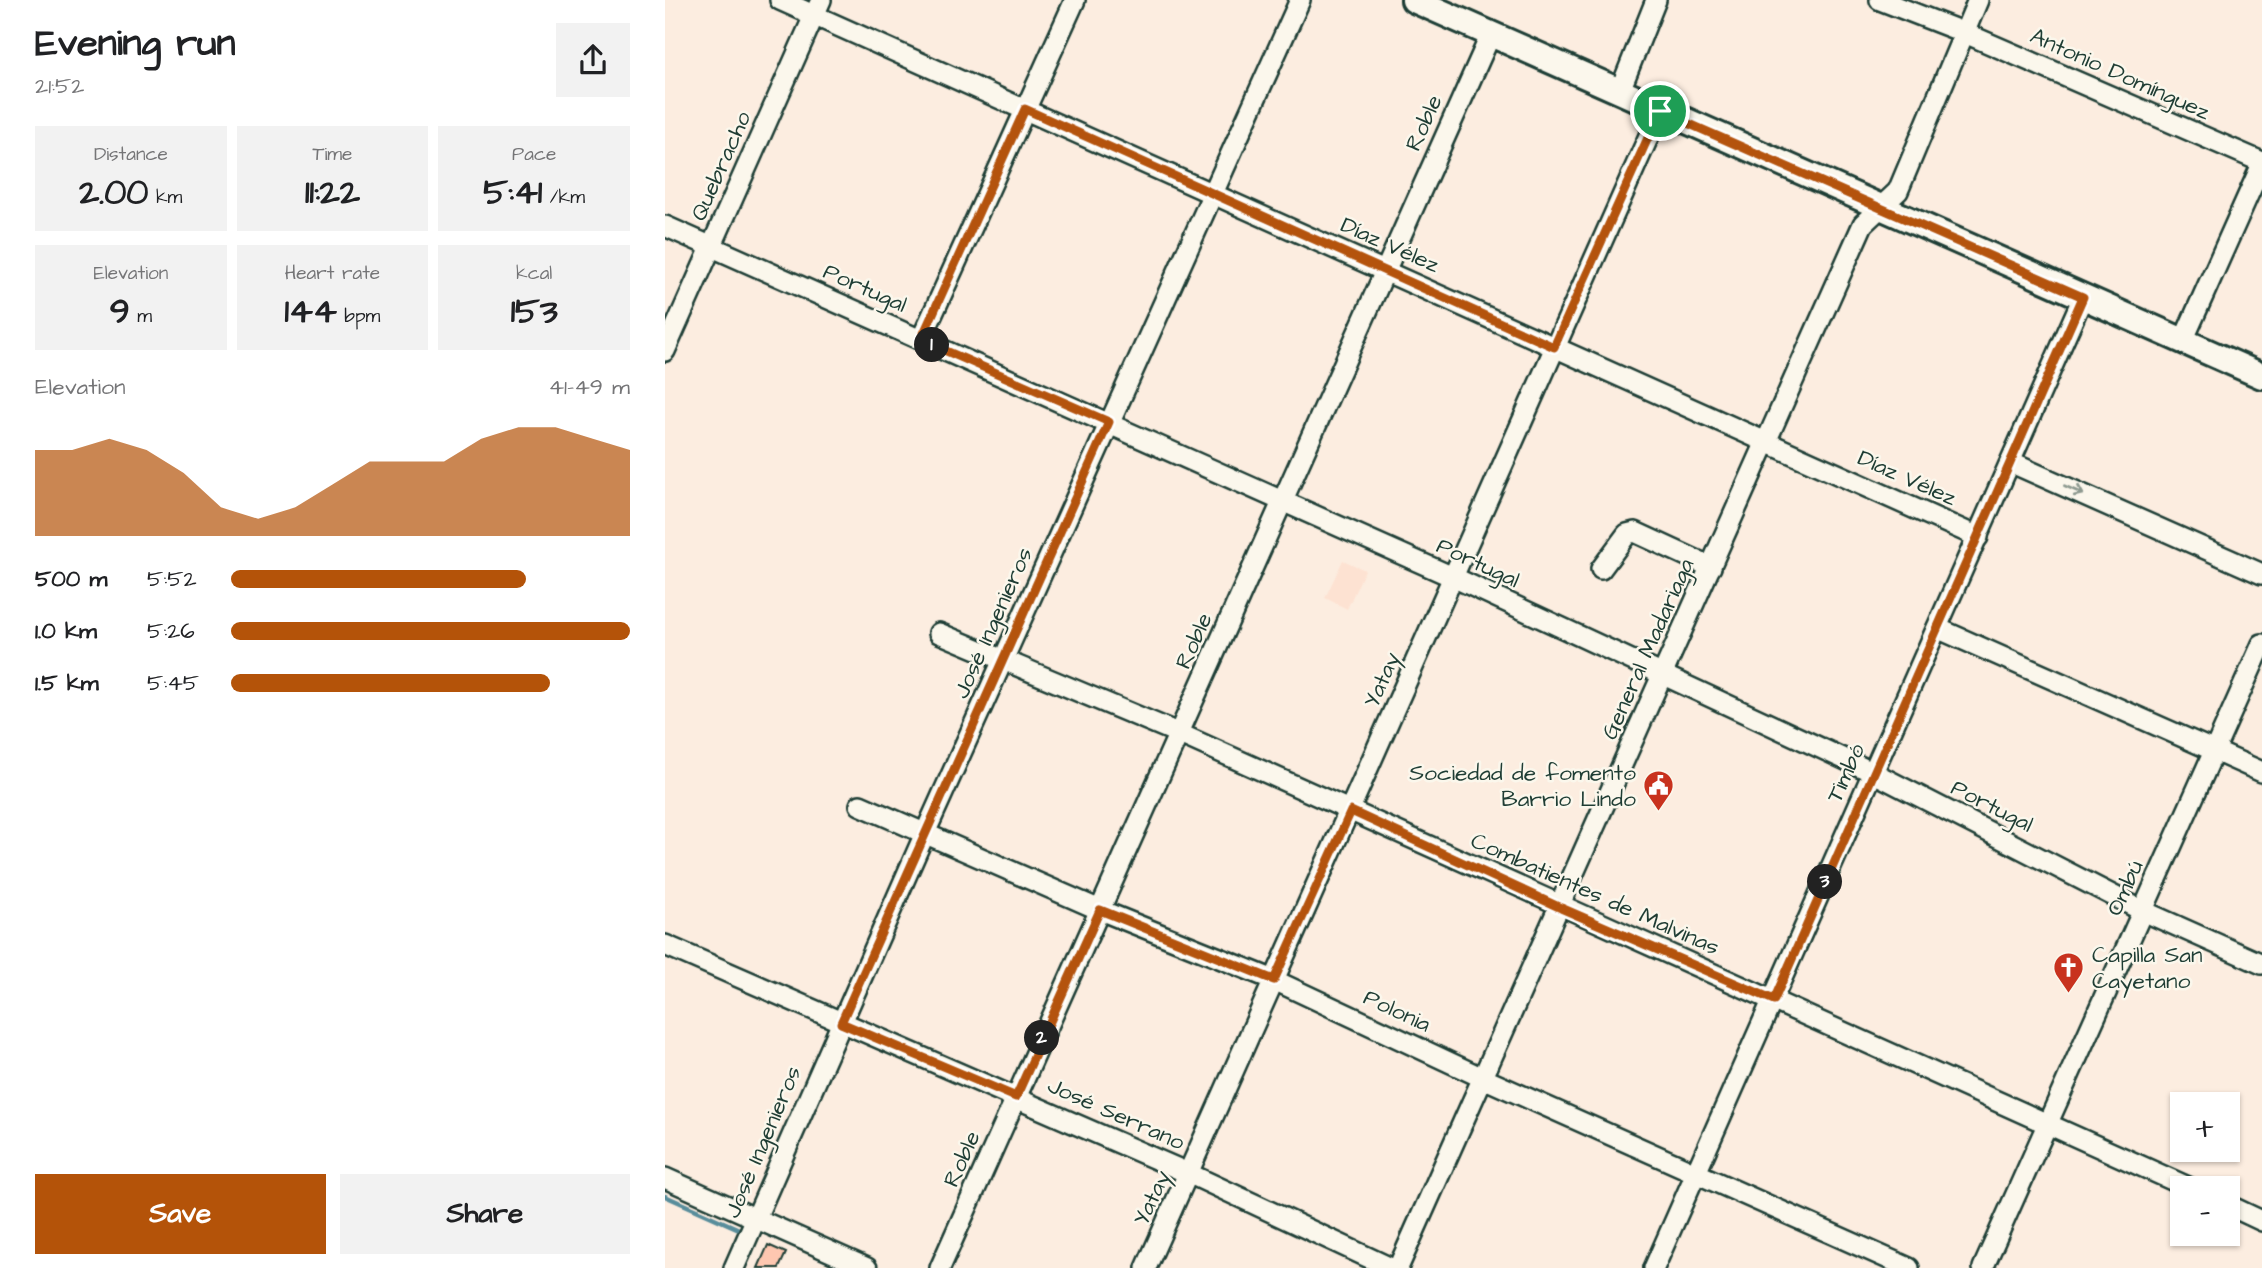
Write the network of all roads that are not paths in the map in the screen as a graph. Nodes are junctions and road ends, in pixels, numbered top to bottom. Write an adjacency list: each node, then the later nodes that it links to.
1 (780, 0): 8 (street, Díaz Vélez)
2 (1075, 0): 12 (street)
3 (1300, 0): 15 (street, José Ingenieros)
4 (1414, 0): 10 (main road)
5 (1656, 0): 11 (street)
6 (1880, 0): 9 (street, Antonio Domínguez)
7 (1978, 0): 9 (street, General Madariaga)
8 (818, 7): 12 (street, Díaz Vélez); 18 (street, Quebracho)
9 (1965, 33): 14 (street, Antonio Domínguez); 16 (street, General Madariaga)
10 (1491, 34): 11 (main road); 19 (street, Roble)
11 (1619, 93): 13 (main road)
12 (1025, 109): 15 (street, Díaz Vélez); 21 (street)
13 (1660, 111): 16 (main road); 23 (street, Yatay)
14 (2262, 163): 22 (street)
15 (1213, 193): 19 (street, Díaz Vélez); 26 (street, José Ingenieros)
16 (1882, 209): 20 (main road); 27 (street, General Madariaga)
17 (665, 226): 18 (street, Portugal)
18 (713, 246): 21 (street, Portugal); 24 (street, Quebracho)
19 (1384, 269): 23 (street, Díaz Vélez); 29 (street, Roble)
20 (2083, 297): 22 (main road); 28 (street, Timbó)
21 (921, 340): 26 (street, Portugal)
22 (2183, 341): 25 (main road)
23 (1554, 347): 27 (street, Díaz Vélez); 34 (street, Yatay)
24 (665, 351)
25 (2262, 376)
26 (1109, 422): 29 (street, Portugal); 38 (street, José Ingenieros)
27 (1767, 441): 30 (street, Díaz Vélez); 31 (street, General Madariaga)
28 (2012, 463): 30 (street, Timbó); 33 (street, one-way to 33)
29 (1283, 503): 34 (street, Portugal); 40 (street, Roble)
30 (1978, 537): 35 (street, Timbó)
31 (1711, 567): 32 (street); 39 (street, General Madariaga)
32 (1601, 569)
33 (2262, 574)
34 (1455, 578): 39 (street, Portugal); 45 (street, Yatay)
35 (1937, 628): 41 (street); 42 (street, Timbó)
36 (939, 633): 38 (street, Combatientes de Malvinas)
37 (2262, 644): 41 (street, Ombú)
38 (1003, 662): 40 (street, Combatientes de Malvinas); 46 (street, José Ingenieros)
39 (1663, 676): 42 (street, Portugal); 47 (street, General Madariaga)
40 (1180, 734): 45 (street, Combatientes de Malvinas); 48 (street, Roble)
41 (2214, 751): 43 (street); 49 (street, Ombú)
42 (1873, 772): 49 (street, Portugal); 53 (street, Timbó)
43 (2262, 772)
44 (860, 805): 46 (street, Polonia)
45 (1351, 811): 47 (street, Combatientes de Malvinas); 52 (street, Yatay)
46 (926, 831): 48 (street, Polonia); 54 (street, José Ingenieros)
47 (1561, 908): 53 (street, Combatientes de Malvinas); 55 (street, General Madariaga)
48 (1100, 910): 52 (street, Polonia); 56 (street, Roble)
49 (2141, 910): 51 (street, Portugal); 57 (street, Ombú)
50 (665, 945): 54 (street, José Serrano)
51 (2262, 964)
52 (1274, 980): 55 (street, Polonia); 59 (street, Yatay)
53 (1774, 1000): 57 (street, Combatientes de Malvinas); 58 (street, Timbó)
54 (841, 1023): 56 (street, José Serrano); 63 (street, José Ingenieros)
55 (1485, 1079): 58 (street, Polonia); 70 (street, General Madariaga)
56 (1016, 1097): 59 (street, José Serrano); 67 (street, Roble)
57 (2046, 1124): 61 (street, Combatientes de Malvinas); 73 (street, Ombú)
58 (1696, 1172): 71 (street, Timbó); 72 (street, Polonia)
59 (1190, 1174): 68 (street, Yatay); 69 (street, José Serrano)
60 (665, 1178): 63 (street)
61 (2170, 1179)
62 (2240, 1211): 64 (street)
63 (757, 1218): 65 (street, José Ingenieros); 66 (street)
64 (2262, 1221)
65 (734, 1268)
66 (867, 1268)
67 (940, 1268)
68 (1146, 1268)
69 (1391, 1268)
70 (1398, 1268)
71 (1654, 1268)
72 (1909, 1268)
73 (1983, 1268)

